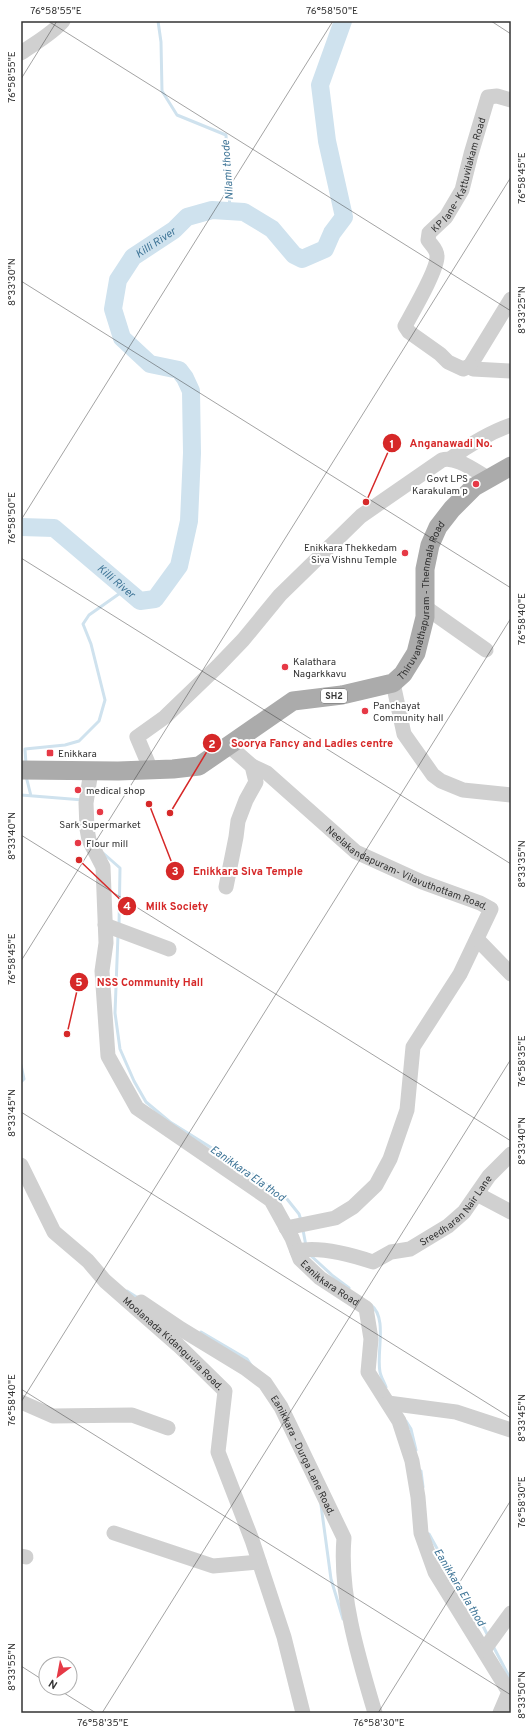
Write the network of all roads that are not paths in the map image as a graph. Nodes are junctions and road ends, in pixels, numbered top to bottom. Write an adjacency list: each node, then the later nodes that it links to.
1 (63, 21): 2 (street)
2 (21, 53)
3 (511, 100): 5 (street, KP lane- Kattuvilakam Road)
4 (511, 299): 5 (street)
5 (470, 366): 6 (street)
6 (511, 371)
7 (511, 425): 8 (street)
8 (450, 459): 10 (street); 18 (street)
9 (511, 466): 10 (main road, Thiruvanathapuram - Thenmala Road)
10 (488, 478): 11 (main road, Thiruvanathapuram - Thenmala Road)
11 (425, 606): 12 (street); 13 (main road, Thiruvanathapuram - Thenmala Road)
12 (486, 650)
13 (393, 683): 14 (main road, Thiruvanathapuram - Thenmala Road / SH2); 19 (street)
14 (229, 746): 15 (street); 18 (main road, Thiruvanathapuram - Thenmala Road / SH2)
15 (252, 766): 20 (street); 22 (street, Neelakandapuram- Vilavuthottam Road.)
16 (26, 770): 17 (main road, Thiruvanathapuram - Thenmala Road / SH2)
17 (91, 770): 18 (main road, Thiruvanathapuram - Thenmala Road / SH2); 21 (street, Eanikkara Road)
18 (151, 770)
19 (511, 795)
20 (226, 887)
21 (114, 929): 23 (street); 29 (street, Eanikkara Road)
22 (477, 940): 24 (street); 29 (street, Neelakandapuram- Vilavuthottam Road.)
23 (169, 949)
24 (511, 974)
25 (511, 1154): 27 (street, Sreedharan Nair Lane)
26 (21, 1164): 31 (street, Moolanada Kidanguvila Road.)
27 (476, 1194): 28 (street); 30 (street, Sreedharan Nair Lane)
28 (511, 1212)
29 (296, 1226): 30 (street, Eanikkara Road)
30 (297, 1251): 33 (street, Eanikkara Road)
31 (105, 1281): 37 (street, Moolanada Kidanguvila Road.); 41 (street, Eanikkara - Durga Lane Road.)
32 (21, 1402): 34 (street)
33 (388, 1403): 35 (street); 39 (street, Eanikkara Road)
34 (168, 1428)
35 (511, 1430)
36 (114, 1533): 37 (street)
37 (259, 1562): 40 (street, Moolanada Kidanguvila Road.)
38 (511, 1612): 39 (street)
39 (484, 1650): 42 (street, Eanikkara Road)
40 (303, 1713)
41 (375, 1713)
42 (500, 1713)

